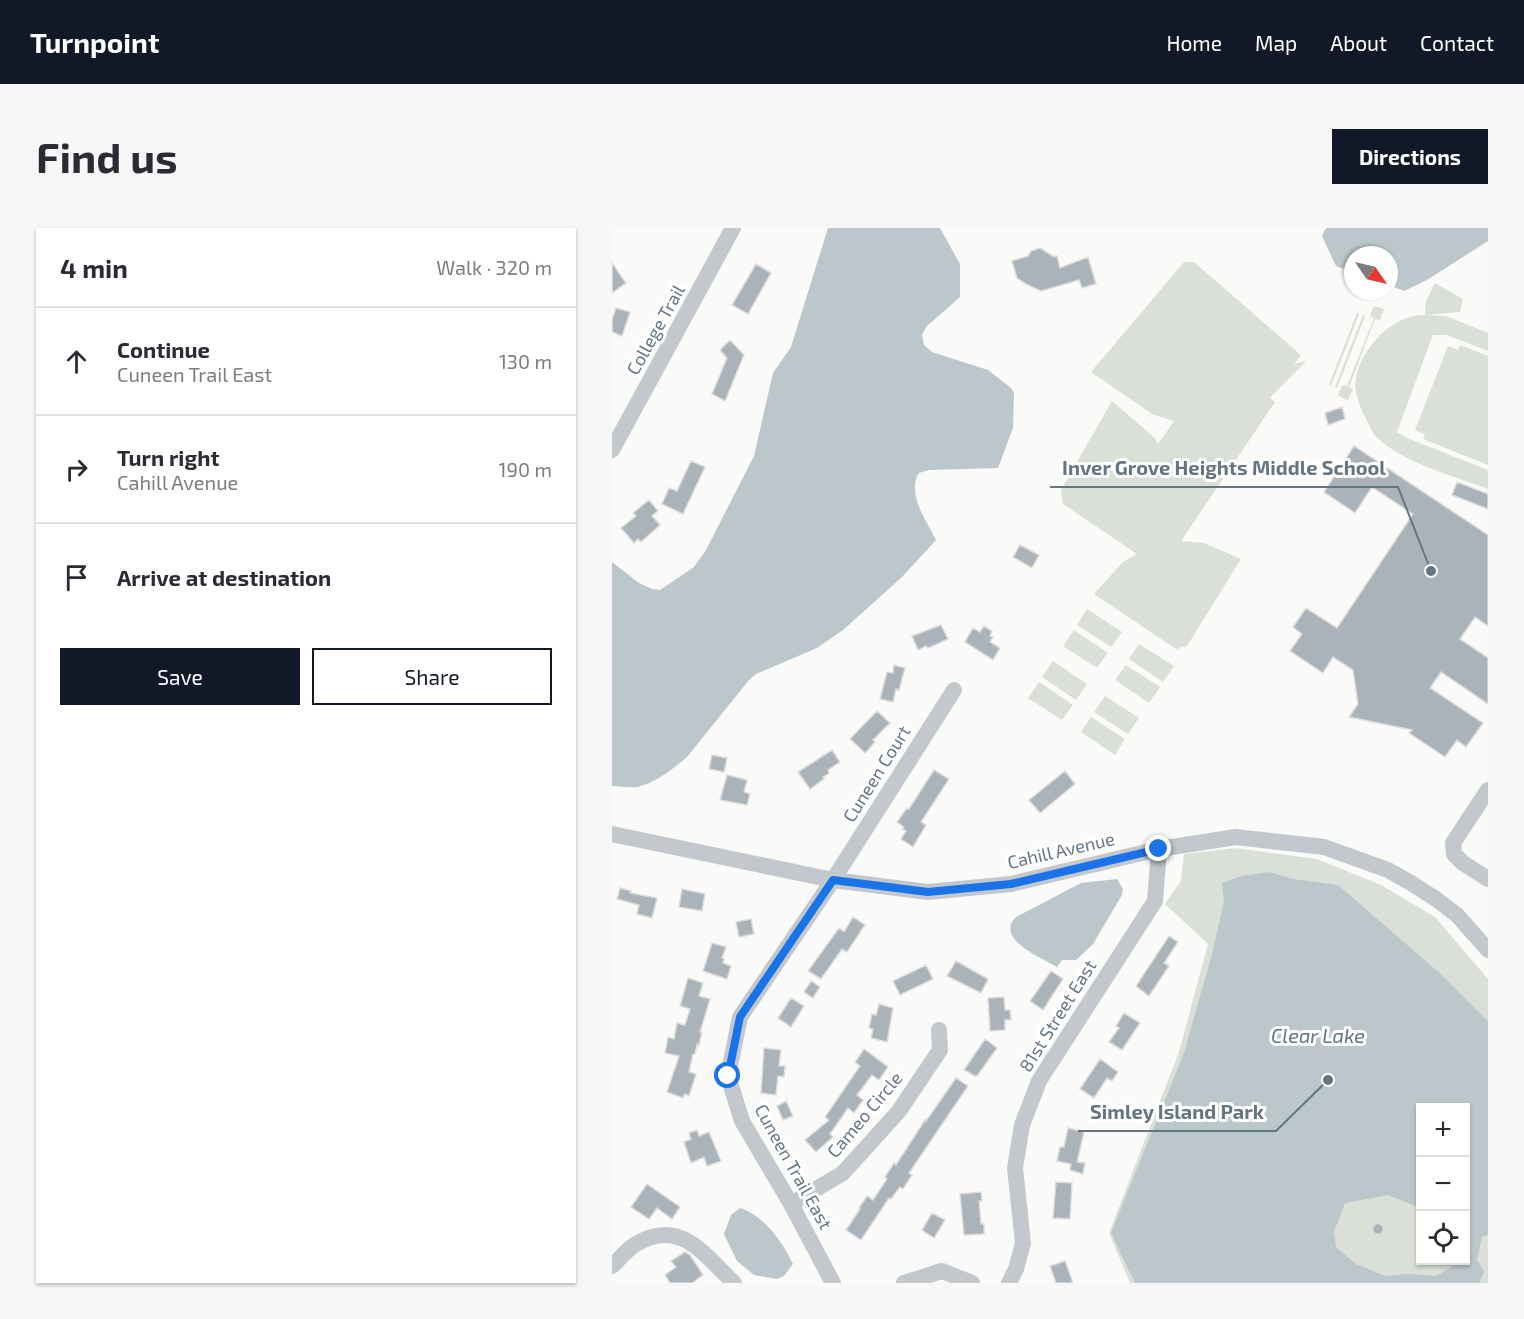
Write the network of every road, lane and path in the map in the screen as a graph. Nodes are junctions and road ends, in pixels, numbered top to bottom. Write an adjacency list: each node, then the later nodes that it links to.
1 (733, 228): 2 (street, College Trail)
2 (612, 450)
3 (954, 690): 8 (street, Cuneen Court)
4 (1488, 790): 7 (street)
5 (612, 834): 8 (street, Cahill Avenue)
6 (1159, 849): 8 (street, Cahill Avenue); 9 (street, Cahill Avenue); 17 (street, 81st Street East)
7 (1488, 879)
8 (833, 880): 11 (street, Cuneen Trail East)
9 (1488, 950)
10 (939, 1030): 11 (street, Cameo Circle)
11 (791, 1204): 14 (street, Cuneen Trail East)
12 (612, 1266): 13 (street)
13 (730, 1282)
14 (833, 1283)
15 (904, 1283): 16 (street)
16 (972, 1283)
17 (1009, 1283)

